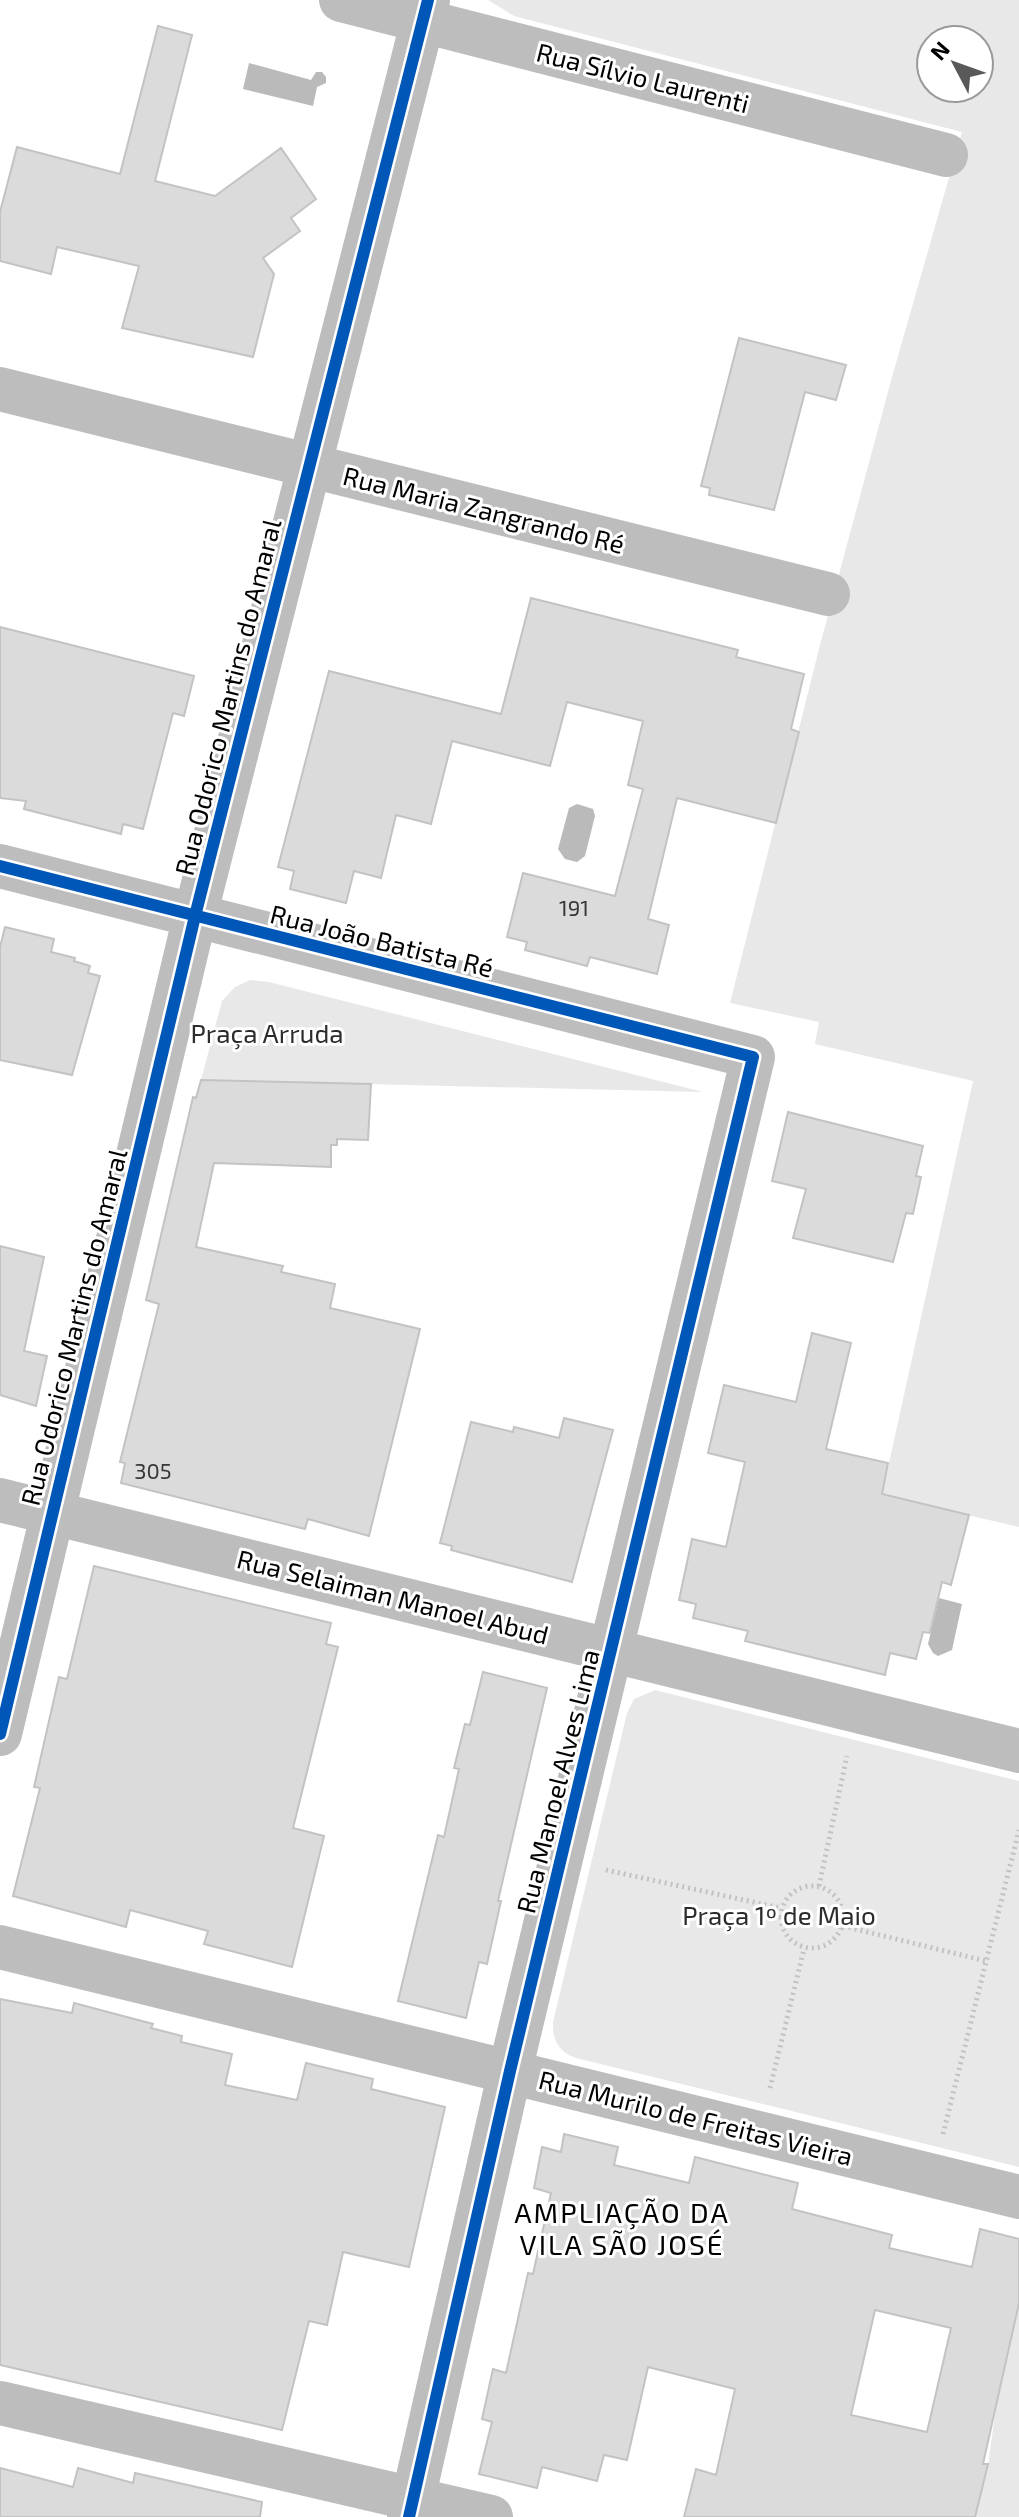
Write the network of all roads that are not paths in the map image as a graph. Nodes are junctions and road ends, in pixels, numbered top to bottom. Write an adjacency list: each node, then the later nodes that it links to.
1 (341, 0): 2 (street, Rua Sílvio Laurenti)
2 (425, 10): 3 (street, Rua Sílvio Laurenti); 5 (street, Rua Odorico Martins do Amaral)
3 (946, 155)
4 (0, 389): 5 (street, Rua Maria Zangrando Ré)
5 (308, 466): 6 (street, Rua Maria Zangrando Ré); 8 (street, Rua Odorico Martins do Amaral)
6 (828, 594)
7 (0, 866): 8 (street, Rua João Batista Ré)
8 (195, 916): 9 (street, Rua João Batista Ré); 11 (street, Rua Odorico Martins do Amaral)
9 (753, 1057): 12 (street, Rua Manoel Alves Lima)
10 (0, 1500): 11 (street, Rua Selaiman Manoel Abud)
11 (51, 1513): 12 (street, Rua Selaiman Manoel Abud); 13 (street, Rua Odorico Martins do Amaral)
12 (612, 1649): 14 (street, Rua Selaiman Manoel Abud); 16 (street, Rua Manoel Alves Lima)
13 (0, 1734)
14 (1019, 1751)
15 (0, 1947): 16 (street, Rua Murilo de Freitas Vieira)
16 (510, 2071): 17 (street, Rua Murilo de Freitas Vieira); 19 (street, Rua Manoel Alves Lima)
17 (1019, 2197)
18 (0, 2403): 19 (street)
19 (411, 2508): 20 (street)
20 (491, 2517)

